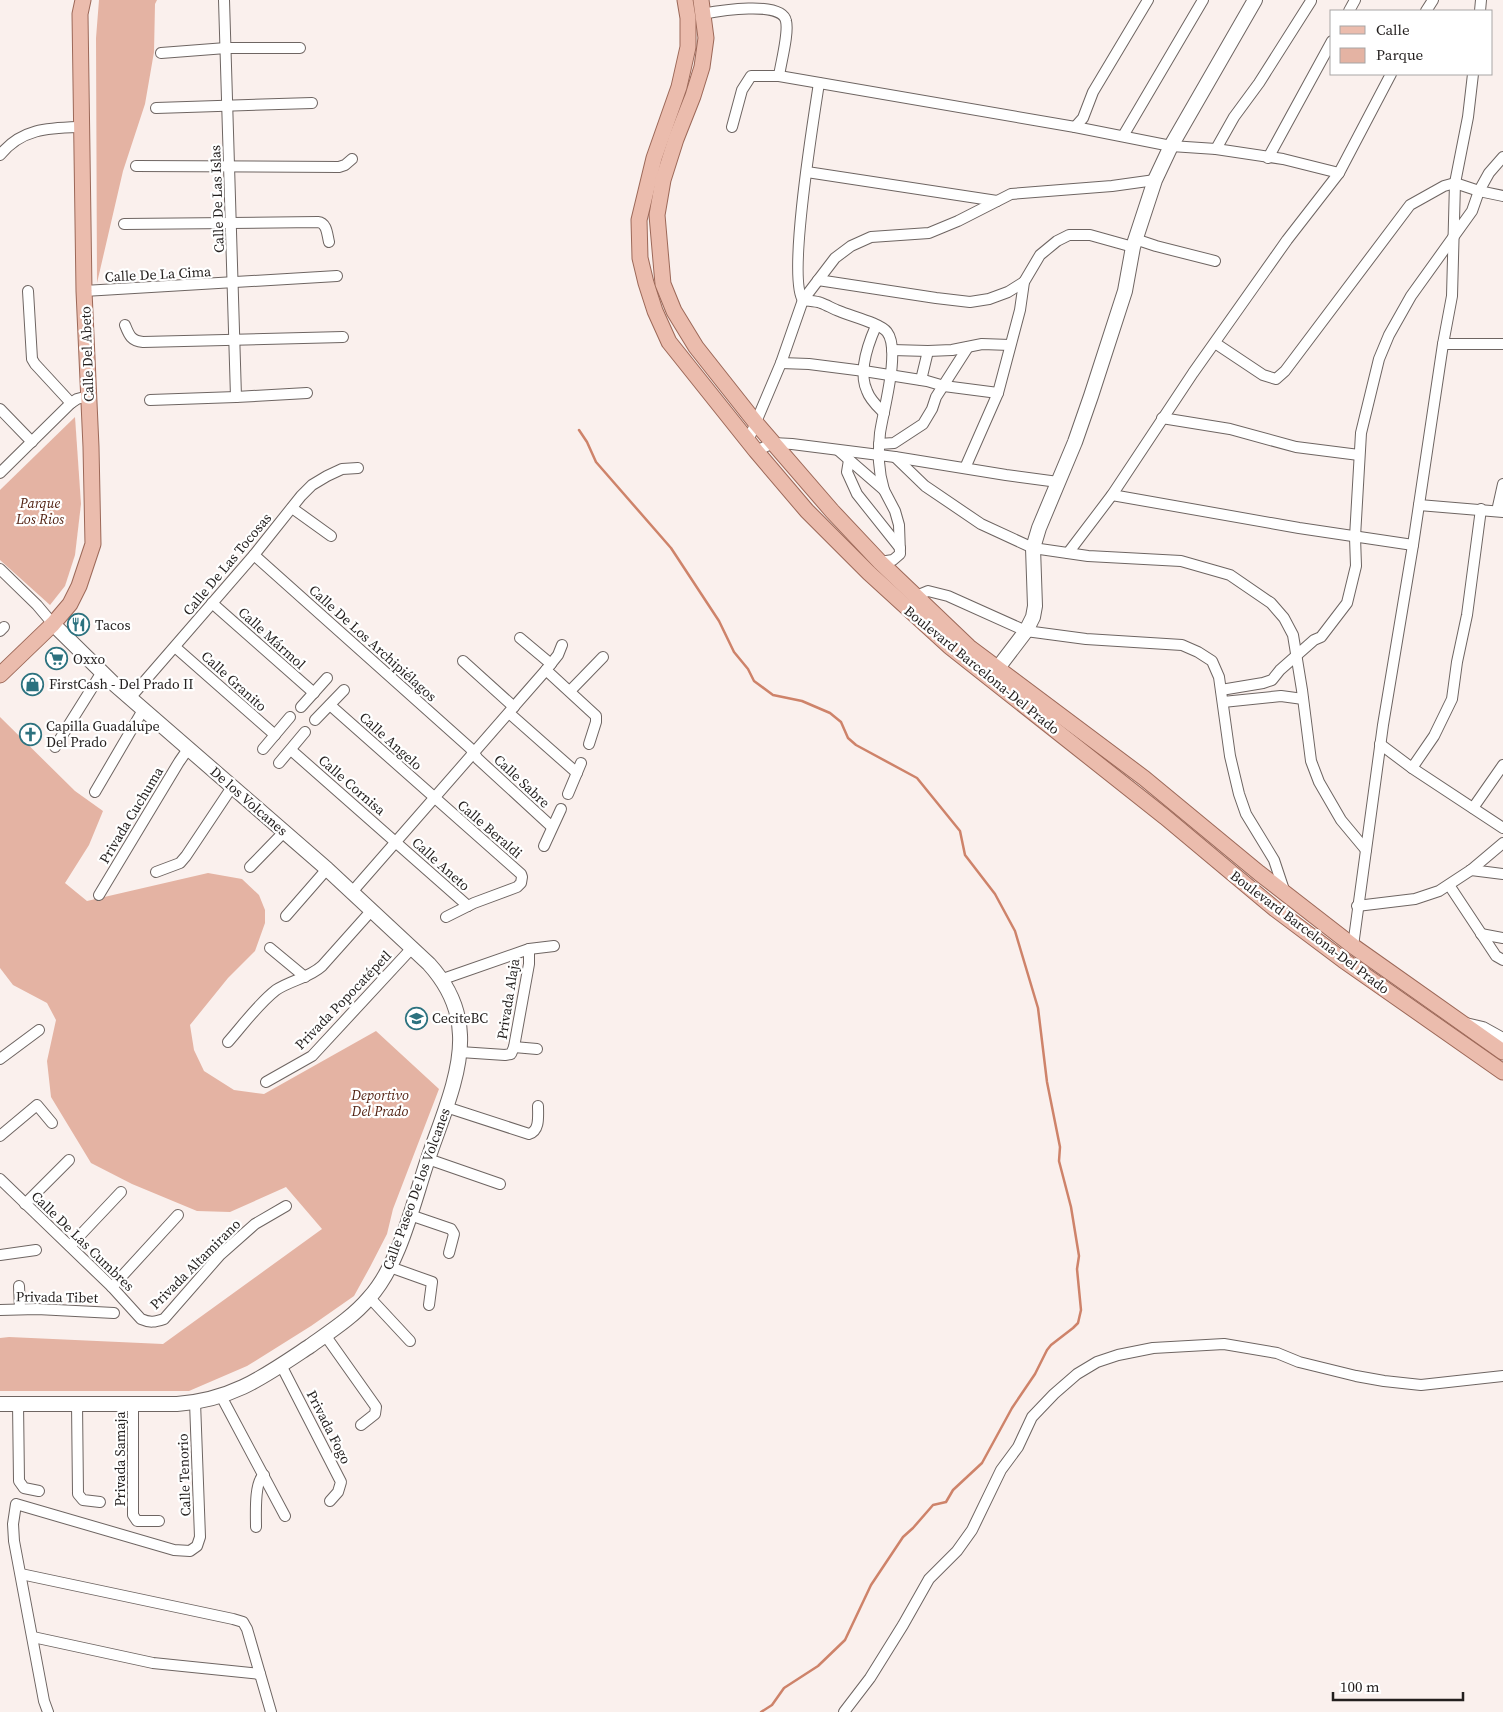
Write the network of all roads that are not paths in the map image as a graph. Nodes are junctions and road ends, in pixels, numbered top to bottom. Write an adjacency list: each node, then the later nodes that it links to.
1 (83, 0): 22 (main road, Calle Del Abeto)
2 (224, 0): 10 (street, Calle De Las Islas)
3 (685, 0): 17 (main road, Boulevard Barcelona-Del Prado)
4 (1148, 0): 24 (street)
5 (1203, 0): 25 (street)
6 (1255, 0): 26 (street)
7 (1311, 1): 27 (street)
8 (701, 7): 15 (street); 18 (main road, Boulevard Barcelona-Del Prado)
9 (1330, 45): 30 (street)
10 (226, 48): 11 (street); 12 (street); 20 (street, Calle De Las Islas)
11 (300, 48)
12 (161, 53)
13 (1390, 75): 35 (street)
14 (1473, 75): 37 (street)
15 (779, 76): 16 (street); 23 (street)
16 (819, 82): 24 (street); 34 (street)
17 (679, 87): 18 (main road); 82 (main road, Boulevard Barcelona-Del Prado)
18 (693, 96): 79 (main road, Boulevard Barcelona-Del Prado)
19 (312, 103): 20 (street)
20 (228, 106): 21 (street); 33 (street, Calle De Las Islas)
21 (156, 108)
22 (81, 127): 28 (street); 52 (main road, Calle Del Abeto)
23 (732, 127)
24 (1075, 127): 25 (street)
25 (1124, 136): 26 (street)
26 (1171, 146): 27 (street); 36 (street)
27 (1216, 149): 30 (street)
28 (0, 155)
29 (1503, 157): 38 (street)
30 (1268, 158): 35 (street)
31 (352, 160): 33 (street)
32 (136, 166): 33 (street)
33 (229, 166): 41 (street, Calle De Las Islas)
34 (808, 172): 40 (street); 53 (street)
35 (1339, 172): 58 (street)
36 (1155, 180): 40 (street); 45 (street)
37 (1455, 184): 38 (street); 43 (street); 58 (street)
38 (1479, 192): 39 (street); 43 (street)
39 (1503, 196)
40 (997, 201): 48 (street)
41 (231, 222): 42 (street); 44 (street); 50 (street, Calle De Las Islas)
42 (124, 224)
43 (1454, 238): 59 (street); 85 (street)
44 (329, 242)
45 (1134, 243): 46 (street); 49 (street); 91 (street)
46 (1214, 261)
47 (337, 276): 50 (street, Calle De La Cima)
48 (818, 280): 49 (street); 53 (street)
49 (1024, 282): 61 (street)
50 (233, 283): 52 (street, Calle De La Cima); 57 (street, Calle De Las Islas)
51 (28, 290): 75 (street)
52 (84, 291): 72 (main road, Calle Del Abeto)
53 (803, 300): 55 (street); 65 (street)
54 (124, 325): 57 (street)
55 (876, 326): 63 (street); 66 (street)
56 (343, 338): 57 (street)
57 (234, 341): 73 (street, Calle De Las Islas)
58 (1215, 343): 78 (street)
59 (1443, 344): 60 (street); 95 (street)
60 (1503, 344)
61 (1010, 345): 62 (street); 71 (street)
62 (968, 347): 64 (street); 69 (street)
63 (892, 350): 64 (street); 67 (street)
64 (928, 351): 68 (street)
65 (781, 363): 66 (street); 79 (street)
66 (864, 371): 67 (street); 77 (street)
67 (891, 375): 68 (street); 77 (street)
68 (921, 380): 69 (street)
69 (944, 386): 71 (street); 83 (street)
70 (307, 393): 73 (street)
71 (998, 393): 89 (street)
72 (88, 396): 75 (street); 110 (main road, Calle Del Abeto)
73 (236, 397): 74 (street)
74 (150, 400)
75 (71, 403): 80 (street)
76 (0, 409): 80 (street)
77 (884, 413): 83 (street)
78 (1162, 418): 85 (street); 94 (street)
79 (756, 423): 81 (main road, Boulevard Barcelona-Del Prado); 82 (street)
80 (32, 442): 90 (street)
81 (773, 443): 82 (street); 84 (street); 106 (main road, Boulevard Barcelona-Del Prado)
82 (752, 446): 120 (main road, Boulevard Barcelona-Del Prado)
83 (879, 450): 84 (street); 86 (street); 93 (street)
84 (839, 451): 87 (street)
85 (1359, 455): 100 (street)
86 (895, 457): 89 (street); 103 (street)
87 (849, 460): 93 (street); 102 (street)
88 (358, 468): 96 (street, Calle De Las Tocosas)
89 (965, 468): 91 (street)
90 (0, 473)
91 (1058, 482): 103 (street)
92 (1503, 484): 98 (street)
93 (884, 490): 102 (street)
94 (1112, 495): 100 (street); 104 (street)
95 (1419, 505): 97 (street); 101 (street)
96 (292, 508): 99 (street); 105 (street, Calle De Las Tocosas)
97 (1481, 510): 98 (street); 147 (street)
98 (1500, 512)
99 (331, 536)
100 (1355, 537): 101 (street); 115 (street)
101 (1413, 545): 139 (street)
102 (900, 548): 106 (street)
103 (1033, 548): 104 (street); 111 (street)
104 (1068, 552): 115 (street)
105 (254, 555): 109 (street, Calle De Las Tocosas); 144 (street, Calle De Los Archipiélagos)
106 (880, 562): 108 (main road, Boulevard Barcelona-Del Prado)
107 (0, 569): 110 (street)
108 (916, 596): 111 (street); 120 (main road, Boulevard Barcelona-Del Prado)
109 (212, 603): 114 (street, Calle De Las Tocosas); 126 (street, Calle Mármol)
110 (53, 624): 119 (street, De los Volcanes); 121 (main road, Calle Del Abeto)
111 (1026, 631): 120 (street); 124 (street)
112 (520, 638): 118 (street)
113 (562, 645): 118 (street)
114 (175, 647): 127 (street, Calle De Las Tocosas); 137 (street, Calle Granito)
115 (1297, 655): 124 (street); 128 (street)
116 (603, 657): 125 (street)
117 (463, 661): 133 (street)
118 (549, 667): 125 (street); 133 (street)
119 (102, 672): 127 (street, De los Volcanes); 140 (street)
120 (994, 673): 166 (main road, Boulevard Barcelona-Del Prado); 196 (main road, Boulevard Barcelona-Del Prado)
121 (0, 675)
122 (327, 678): 126 (street)
123 (344, 690): 130 (street)
124 (1221, 690): 129 (street)
125 (570, 691): 138 (street)
126 (314, 693): 131 (street)
127 (130, 698): 132 (street, De los Volcanes)
128 (1304, 699): 129 (street); 160 (street)
129 (1223, 702): 161 (street)
130 (330, 705): 135 (street); 151 (street, Calle Angelo)
131 (301, 707)
132 (143, 710): 141 (street, De los Volcanes); 149 (street)
133 (512, 710): 144 (street); 150 (street)
134 (290, 717): 137 (street)
135 (315, 720)
136 (305, 732): 143 (street)
137 (275, 735): 142 (street)
138 (589, 744)
139 (1380, 744): 147 (street); 160 (street)
140 (55, 747)
141 (188, 749): 148 (street, De los Volcanes); 171 (street, Privada Cuchuma)
142 (263, 749)
143 (291, 750): 145 (street); 157 (street, Calle Cornisa)
144 (474, 753): 151 (street); 154 (street, Calle Sabre)
145 (278, 763)
146 (1503, 765): 152 (street)
147 (1412, 768): 152 (street)
148 (232, 787): 156 (street, De los Volcanes); 165 (street)
149 (95, 792)
150 (568, 794)
151 (434, 798): 157 (street); 172 (street, Calle Beraldi)
152 (1473, 808): 155 (street)
153 (560, 809): 154 (street)
154 (552, 827): 159 (street)
155 (1503, 828)
156 (284, 832): 162 (street); 163 (street, De los Volcanes)
157 (396, 842): 169 (street); 172 (street, Calle Aneto)
158 (1503, 843): 164 (street)
159 (544, 846)
160 (1366, 850): 173 (street)
161 (1274, 860): 166 (street); 170 (street)
162 (250, 868)
163 (327, 869): 169 (street, De los Volcanes); 175 (street)
164 (1471, 870): 167 (street); 168 (street)
165 (156, 872)
166 (1259, 874): 170 (main road, Boulevard Barcelona-Del Prado)
167 (1503, 874)
168 (1449, 885): 173 (street); 177 (street)
169 (352, 892): 174 (street, De los Volcanes)
170 (1285, 894): 180 (main road, Boulevard Barcelona-Del Prado)
171 (100, 895)
172 (468, 906): 176 (street)
173 (1358, 906): 180 (street)
174 (372, 910): 182 (street, De los Volcanes); 185 (street)
175 (286, 916)
176 (446, 917)
177 (1481, 934): 178 (street); 184 (street)
178 (1503, 938)
179 (554, 946): 183 (street)
180 (1352, 946): 187 (main road, Boulevard Barcelona-Del Prado)
181 (270, 948): 185 (street)
182 (412, 948): 186 (street, De los Volcanes); 197 (street, Privada Popocatépetl)
183 (528, 949): 186 (street); 192 (street, Privada Alaja)
184 (1503, 960)
185 (305, 977): 190 (street)
186 (443, 979): 193 (street, Calle Paseo De los Volcanes)
187 (1462, 1022): 189 (street); 194 (main road, Boulevard Barcelona-Del Prado)
188 (39, 1030): 195 (street)
189 (1503, 1038)
190 (228, 1042)
191 (537, 1048): 192 (street)
192 (513, 1050): 193 (street)
193 (460, 1052): 199 (street, Calle Paseo De los Volcanes)
194 (1503, 1052)
195 (0, 1059)
196 (1503, 1072)
197 (266, 1082)
198 (538, 1106): 199 (street)
199 (446, 1107): 202 (street, Calle Paseo De los Volcanes)
200 (52, 1123): 201 (street)
201 (0, 1136)
202 (428, 1159): 205 (street); 210 (street, Calle Paseo De los Volcanes)
203 (69, 1160): 207 (street)
204 (0, 1179): 207 (street, Calle De Las Cumbres)
205 (500, 1184)
206 (121, 1192): 211 (street)
207 (25, 1204): 211 (street, Calle De Las Cumbres)
208 (286, 1206): 223 (street, Privada Altamirano)
209 (178, 1215): 217 (street)
210 (410, 1215): 213 (street); 215 (street, Calle Paseo De los Volcanes)
211 (70, 1246): 217 (street, Calle De Las Cumbres)
212 (36, 1250): 214 (street)
213 (449, 1253)
214 (0, 1255)
215 (390, 1267): 218 (street, Calle Paseo De los Volcanes); 219 (street)
216 (19, 1286): 221 (street)
217 (112, 1287): 223 (street, Calle De Las Cumbres)
218 (370, 1298): 224 (street, Calle Paseo De los Volcanes); 225 (street)
219 (429, 1306)
220 (0, 1310): 221 (street, Privada Tibet)
221 (20, 1310): 222 (street, Privada Tibet)
222 (114, 1313)
223 (148, 1322)
224 (325, 1335): 226 (street, Calle Paseo De los Volcanes); 234 (street)
225 (410, 1341)
226 (281, 1365): 228 (street, Calle Paseo De los Volcanes); 237 (street, Privada Fogo)
227 (1503, 1376): 247 (street)
228 (221, 1396): 229 (street, Calle Paseo De los Volcanes); 235 (street)
229 (195, 1402): 233 (street, Calle Paseo De los Volcanes); 242 (street, Calle Tenorio)
230 (77, 1403): 232 (street, Calle Paseo De los Volcanes); 233 (street, Calle Paseo De los Volcanes); 238 (street)
231 (0, 1404): 232 (street, Calle Paseo De los Volcanes)
232 (18, 1404): 236 (street)
233 (133, 1404): 240 (street, Privada Samaja)
234 (361, 1425)
235 (264, 1475): 239 (street); 241 (street)
236 (39, 1491)
237 (330, 1501)
238 (100, 1502)
239 (285, 1516)
240 (158, 1521)
241 (256, 1527)
242 (21, 1574): 243 (street); 244 (street)
243 (33, 1637): 244 (street); 245 (street)
244 (260, 1674): 246 (street)
245 (48, 1712)
246 (271, 1712)
247 (844, 1712)

